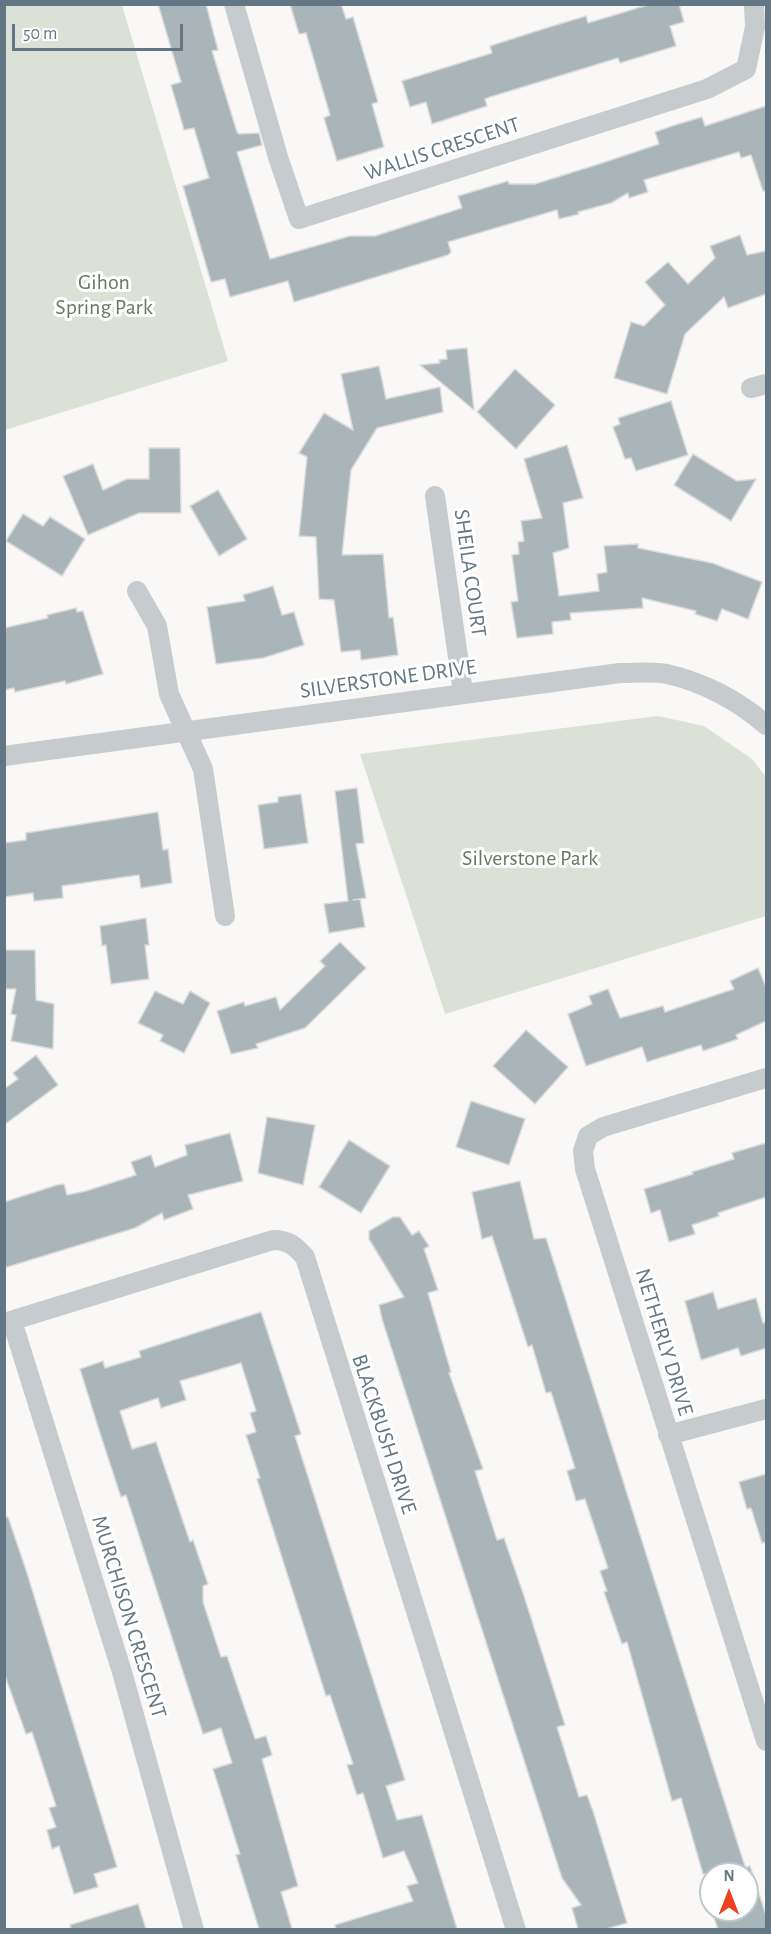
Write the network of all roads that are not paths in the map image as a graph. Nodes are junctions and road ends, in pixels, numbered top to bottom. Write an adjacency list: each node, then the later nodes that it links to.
1 (234, 4): 2 (street, WALLIS CRESCENT)
2 (754, 4)
3 (435, 496): 5 (street, SHEILA COURT)
4 (137, 591): 7 (street)
5 (463, 692): 6 (street, SILVERSTONE DRIVE); 7 (street, SILVERSTONE DRIVE)
6 (766, 725)
7 (186, 732): 8 (street, SILVERSTONE DRIVE); 9 (street)
8 (4, 756)
9 (225, 916)
10 (766, 1078): 13 (street, NETHERLY DRIVE)
11 (8, 1322): 15 (street, MURCHISON CRESCENT); 16 (street, BLACKBUSH DRIVE)
12 (766, 1409): 13 (street)
13 (668, 1435): 14 (street, NETHERLY DRIVE)
14 (766, 1742)
15 (194, 1929)
16 (516, 1929)

